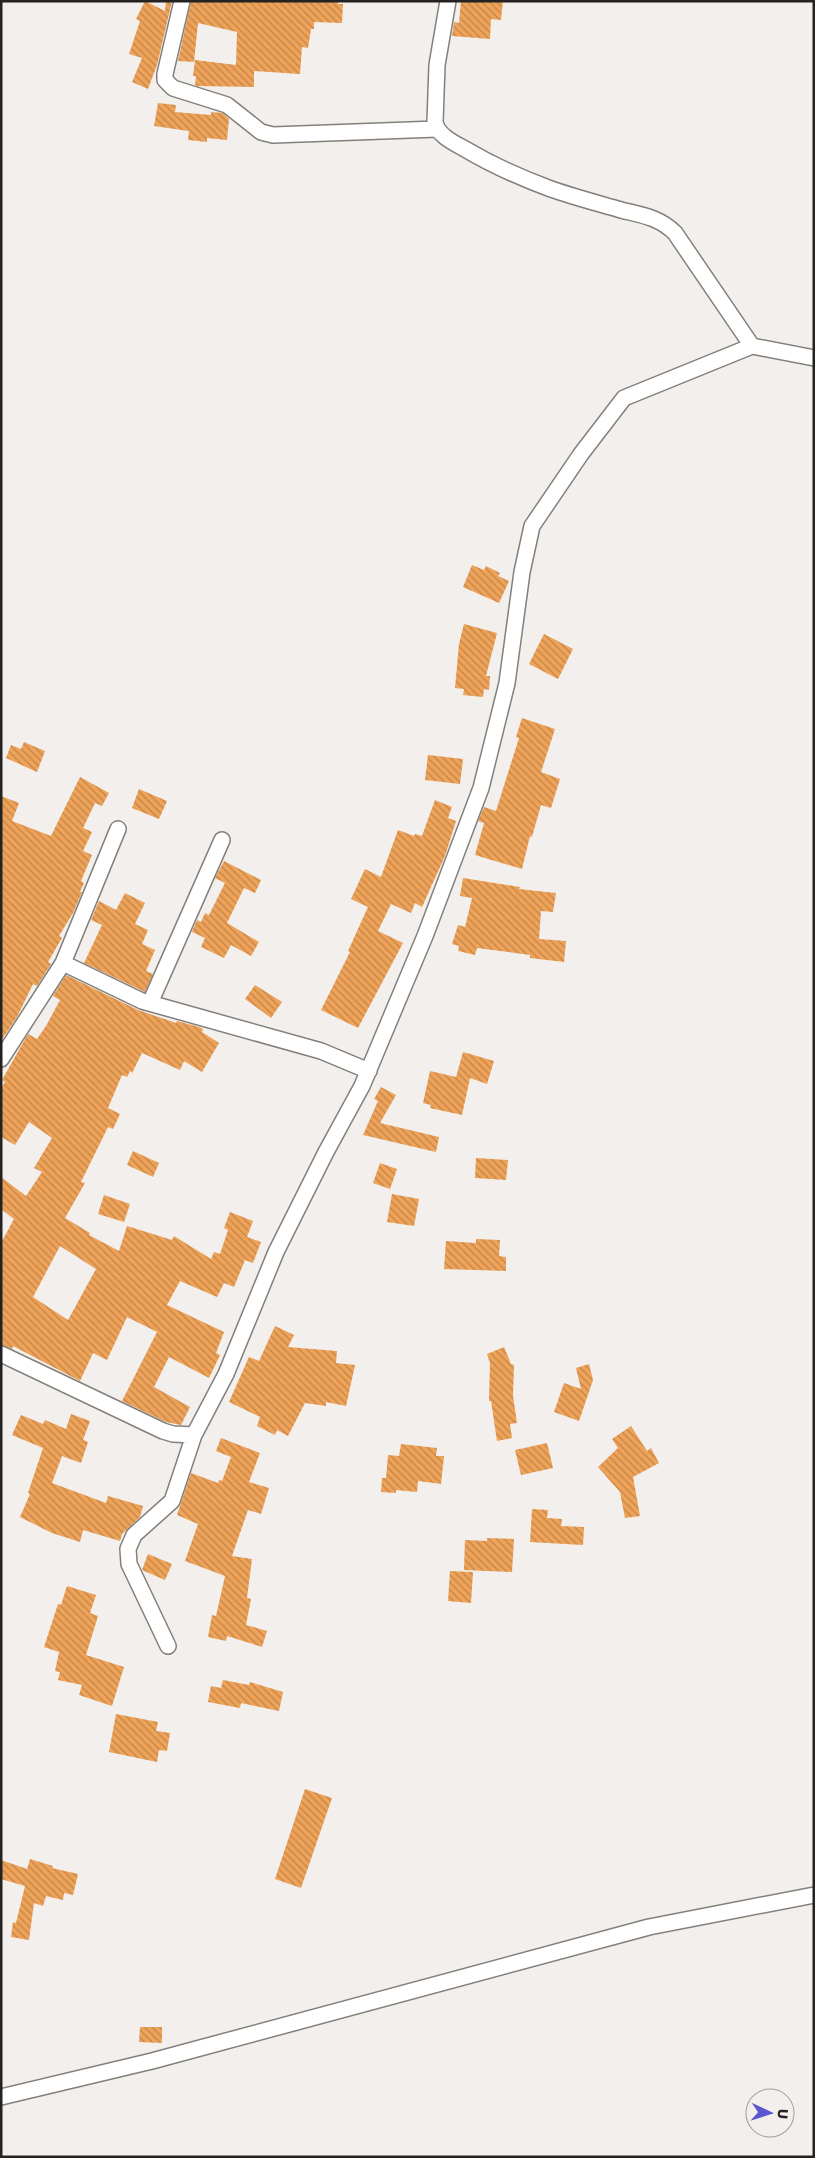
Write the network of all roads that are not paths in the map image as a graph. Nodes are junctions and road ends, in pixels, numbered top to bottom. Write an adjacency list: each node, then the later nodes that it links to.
1 (182, 1): 3 (street)
2 (448, 1): 3 (street)
3 (437, 129): 4 (street)
4 (752, 346): 5 (street); 11 (street)
5 (814, 358)
6 (118, 829): 8 (street)
7 (222, 840): 9 (street)
8 (63, 963): 9 (street); 10 (street)
9 (150, 1003): 11 (street)
10 (1, 1059)
11 (369, 1071): 13 (street)
12 (1, 1354): 13 (street)
13 (194, 1435): 14 (street)
14 (168, 1646)
15 (814, 1895): 16 (street)
16 (1, 2097)

